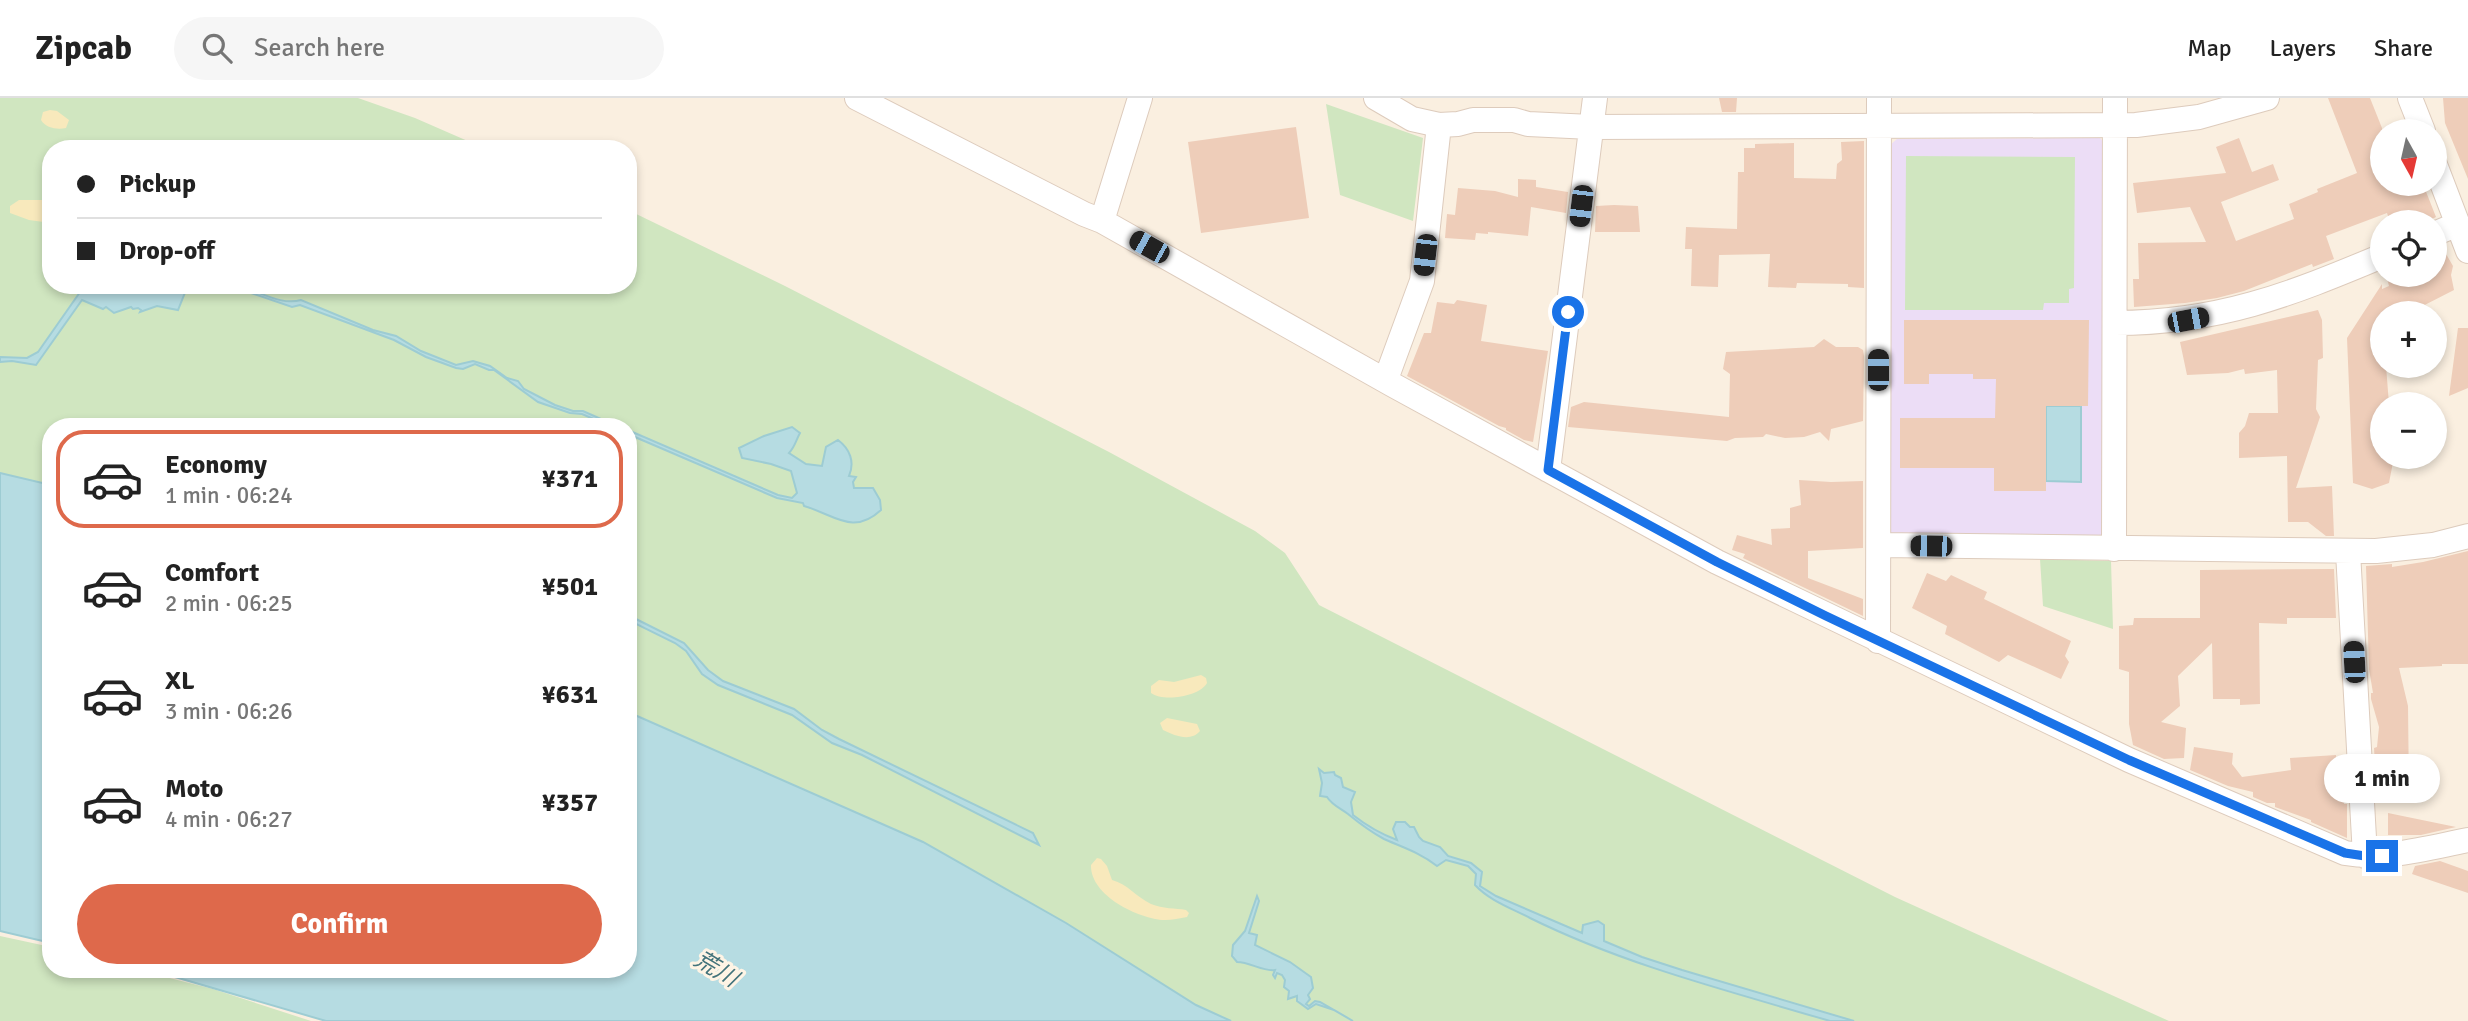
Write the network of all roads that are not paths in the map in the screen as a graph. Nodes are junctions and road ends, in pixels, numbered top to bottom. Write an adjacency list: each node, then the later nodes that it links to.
1 (857, 98): 15 (street)
2 (1140, 98): 15 (street)
3 (1376, 98): 10 (street)
4 (1595, 98): 13 (street)
5 (1879, 98): 11 (street)
6 (2115, 98): 12 (street)
7 (2267, 98): 12 (street)
8 (2410, 98): 9 (street)
9 (2418, 119)
10 (1439, 125): 13 (street); 21 (street)
11 (1879, 125): 12 (street); 13 (street); 24 (street)
12 (2115, 125): 20 (street)
13 (1591, 127): 22 (street)
14 (2447, 196): 16 (street)
15 (1102, 221): 21 (street)
16 (2458, 224): 17 (street); 18 (street)
17 (2447, 228)
18 (2468, 251)
19 (2370, 261): 20 (street)
20 (2115, 323): 25 (street)
21 (1386, 379): 22 (street)
22 (1548, 470): 27 (street)
23 (2468, 536): 26 (street)
24 (1879, 545): 25 (street); 27 (street)
25 (2115, 549): 26 (street)
26 (2348, 552): 29 (street)
27 (1878, 641): 29 (street)
28 (2468, 840): 29 (street)
29 (2365, 856)

